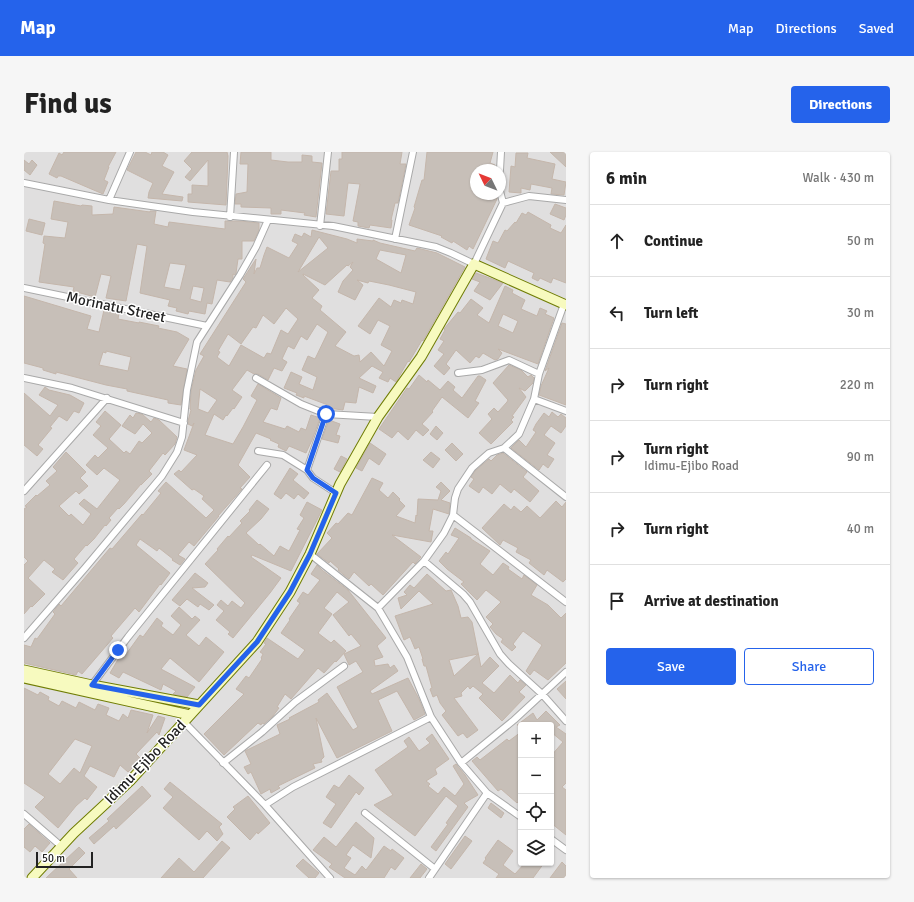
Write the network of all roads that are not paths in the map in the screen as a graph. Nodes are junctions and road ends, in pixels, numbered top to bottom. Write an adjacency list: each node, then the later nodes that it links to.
1 (130, 152): 8 (street)
2 (234, 152): 12 (street)
3 (328, 152): 14 (street)
4 (413, 152): 15 (street)
5 (501, 152): 6 (street)
6 (500, 164)
7 (24, 183): 8 (street)
8 (109, 200): 12 (street)
9 (502, 200): 11 (street)
10 (566, 200): 11 (street)
11 (503, 204): 16 (street)
12 (230, 217): 13 (street)
13 (268, 220): 14 (street); 19 (street)
14 (320, 226): 15 (street)
15 (395, 239): 16 (street)
16 (474, 264): 18 (street); 28 (street)
17 (24, 288): 19 (street, Morinatu Street)
18 (565, 304): 21 (street)
19 (207, 326): 29 (street)
20 (458, 373): 21 (street)
21 (539, 374): 25 (street)
22 (24, 378): 24 (street)
23 (256, 378): 27 (street)
24 (107, 398): 29 (street); 34 (street)
25 (534, 398): 26 (street); 30 (street)
26 (566, 411)
27 (326, 414): 28 (street); 33 (street)
28 (378, 417): 35 (street)
29 (184, 423): 42 (street)
30 (504, 448): 36 (street); 37 (street)
31 (258, 451): 33 (street)
32 (267, 465): 47 (street)
33 (307, 470): 35 (street)
34 (24, 491)
35 (336, 493): 38 (street)
36 (566, 497)
37 (453, 515): 39 (street); 40 (street)
38 (310, 554): 41 (street); 49 (street)
39 (424, 560): 41 (street); 48 (street)
40 (566, 602)
41 (378, 608): 50 (street)
42 (24, 638)
43 (344, 666): 53 (street)
44 (24, 670): 47 (street, Idimu-Ejibo Road)
45 (566, 672): 48 (street)
46 (24, 678): 51 (street, Idimu-Ejibo Road)
47 (92, 685): 49 (street, Idimu-Ejibo Road)
48 (542, 694): 52 (street); 54 (street)
49 (199, 705): 51 (street)
50 (431, 717): 54 (street); 56 (street)
51 (187, 718): 53 (street); 61 (street, Idimu-Ejibo Road)
52 (566, 721)
53 (223, 763): 56 (street)
54 (461, 763): 55 (street)
55 (488, 793): 59 (street); 63 (street)
56 (265, 805): 66 (street)
57 (365, 812): 63 (street)
58 (24, 814): 61 (street)
59 (518, 815)
60 (554, 841): 62 (street)
61 (61, 846): 65 (street, Idimu-Ejibo Road)
62 (566, 850)
63 (435, 869): 64 (street)
64 (432, 877)
65 (32, 878)
66 (330, 878)

